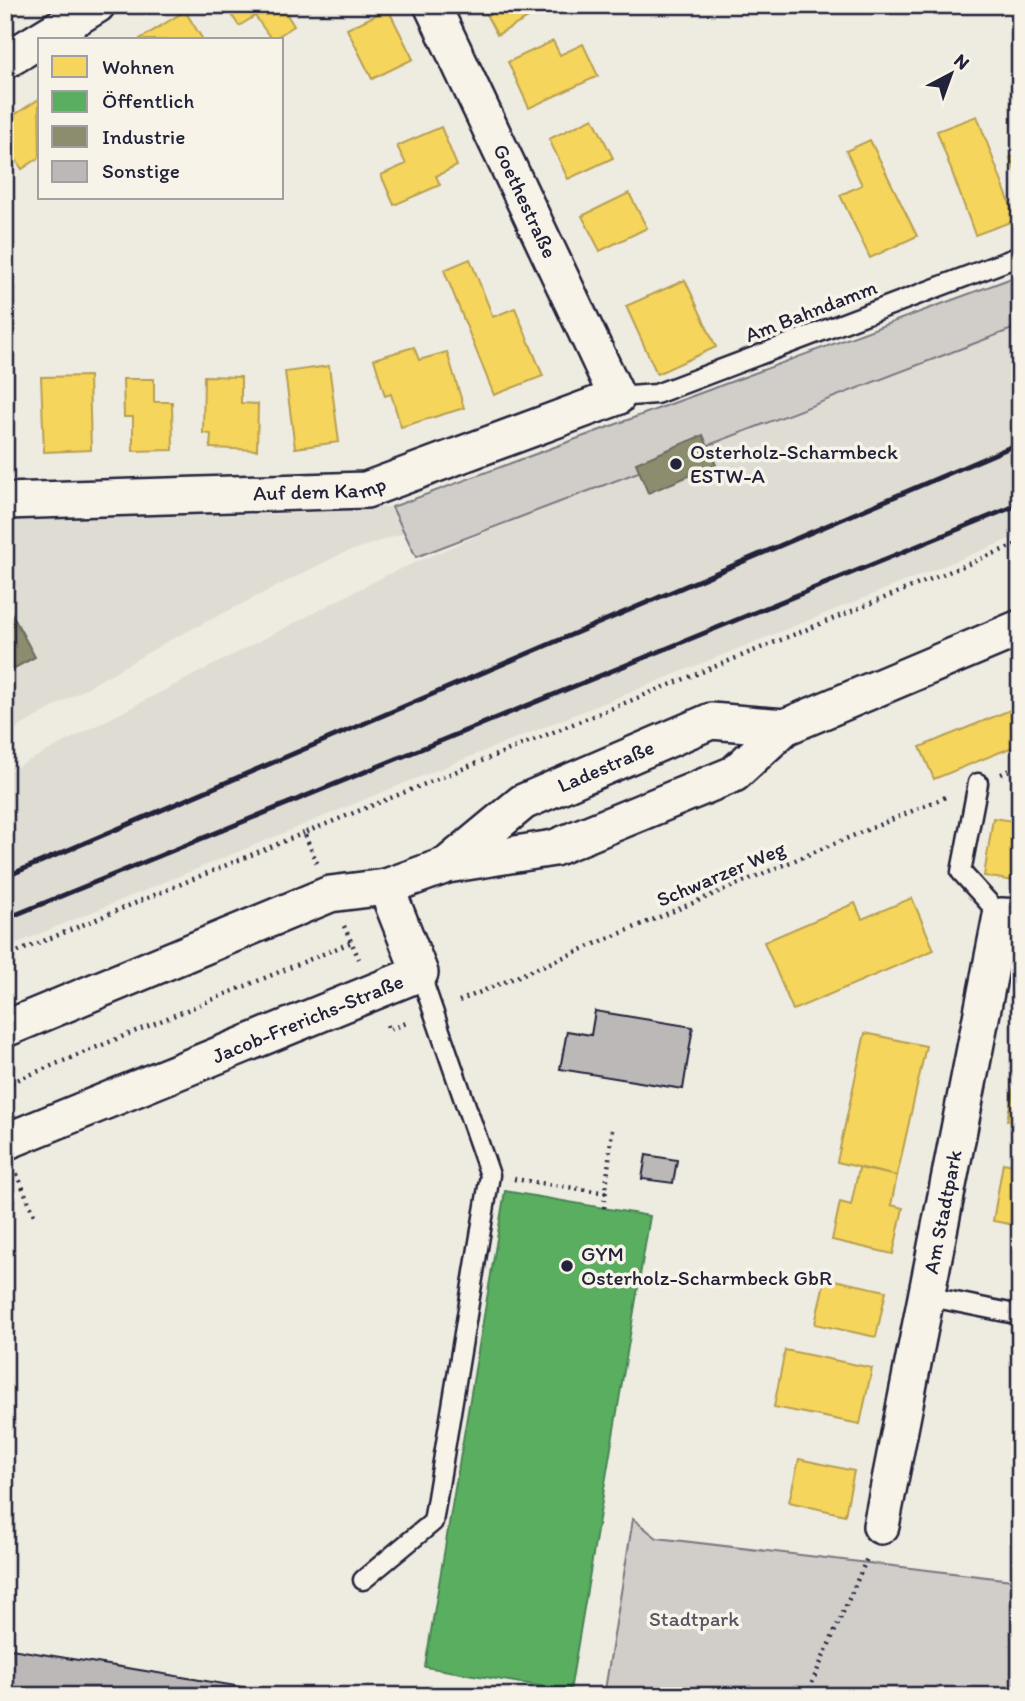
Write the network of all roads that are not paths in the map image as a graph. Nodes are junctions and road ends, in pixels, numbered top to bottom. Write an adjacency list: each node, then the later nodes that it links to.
1 (97, 5): 3 (street)
2 (432, 5): 7 (street, Goethestraße)
3 (43, 38)
4 (38, 41): 5 (street)
5 (5, 61)
6 (1020, 257): 7 (lane, Am Bahndamm)
7 (617, 397): 8 (street, Auf dem Kamp)
8 (5, 501)
9 (1020, 628): 10 (street, Ladestraße)
10 (785, 727): 12 (street, Ladestraße); 12 (street, Ladestraße)
11 (978, 783): 14 (lane)
12 (447, 865): 13 (street, Ladestraße)
13 (386, 887): 15 (street, Jacob-Frerichs-Straße); 16 (street)
14 (1011, 916): 18 (street, Am Stadtpark)
15 (420, 973): 17 (street, Jacob-Frerichs-Straße); 21 (lane)
16 (5, 1028)
17 (10, 1155)
18 (926, 1296): 19 (lane); 20 (street, Am Stadtpark)
19 (1020, 1315)
20 (881, 1526)
21 (363, 1580)

